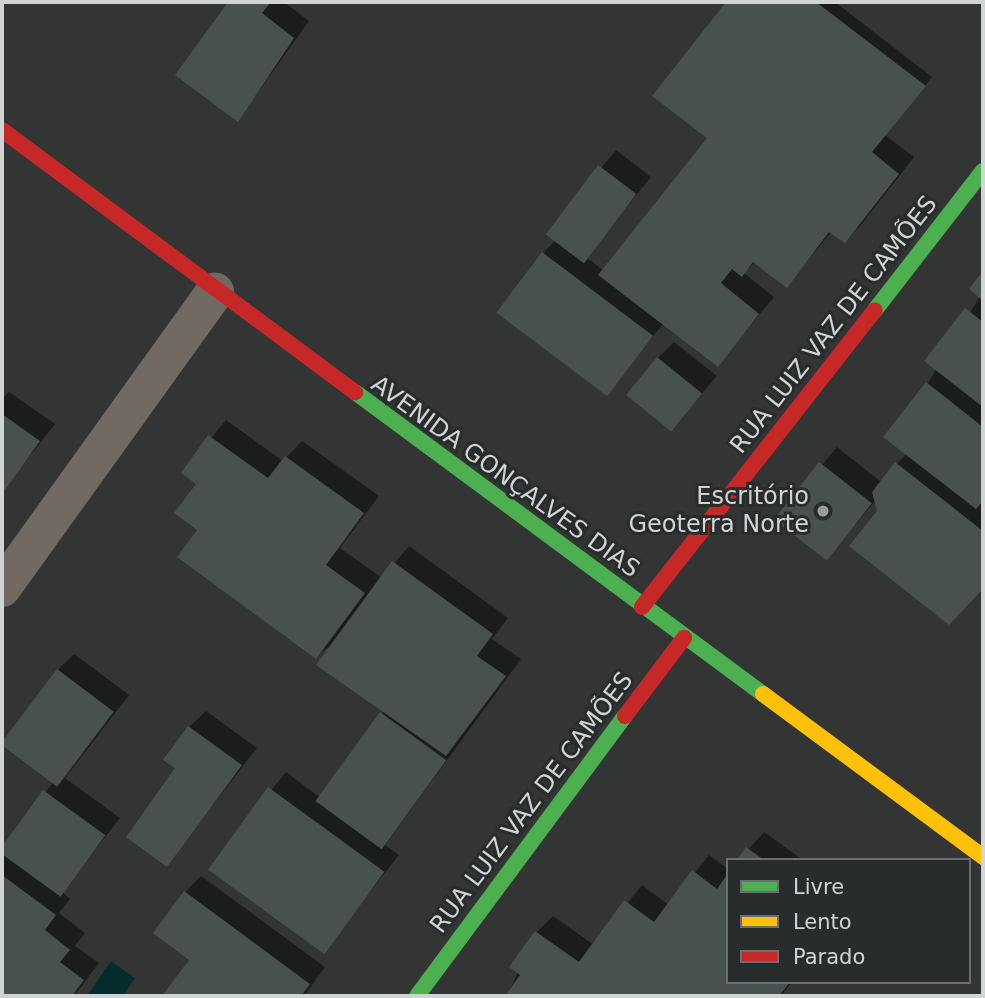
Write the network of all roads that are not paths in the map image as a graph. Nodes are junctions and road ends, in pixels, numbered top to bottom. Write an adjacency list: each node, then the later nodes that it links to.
1 (2, 130): 3 (street, AVENIDA GONÇALVES DIAS)
2 (983, 171): 5 (street, RUA LUIZ VAZ DE CAMÕES)
3 (215, 292): 4 (street); 5 (street, AVENIDA GONÇALVES DIAS)
4 (2, 589)
5 (642, 607): 6 (street, AVENIDA GONÇALVES DIAS)
6 (684, 638): 7 (street, AVENIDA GONÇALVES DIAS); 8 (street, RUA LUIZ VAZ DE CAMÕES)
7 (983, 857)
8 (417, 996)

